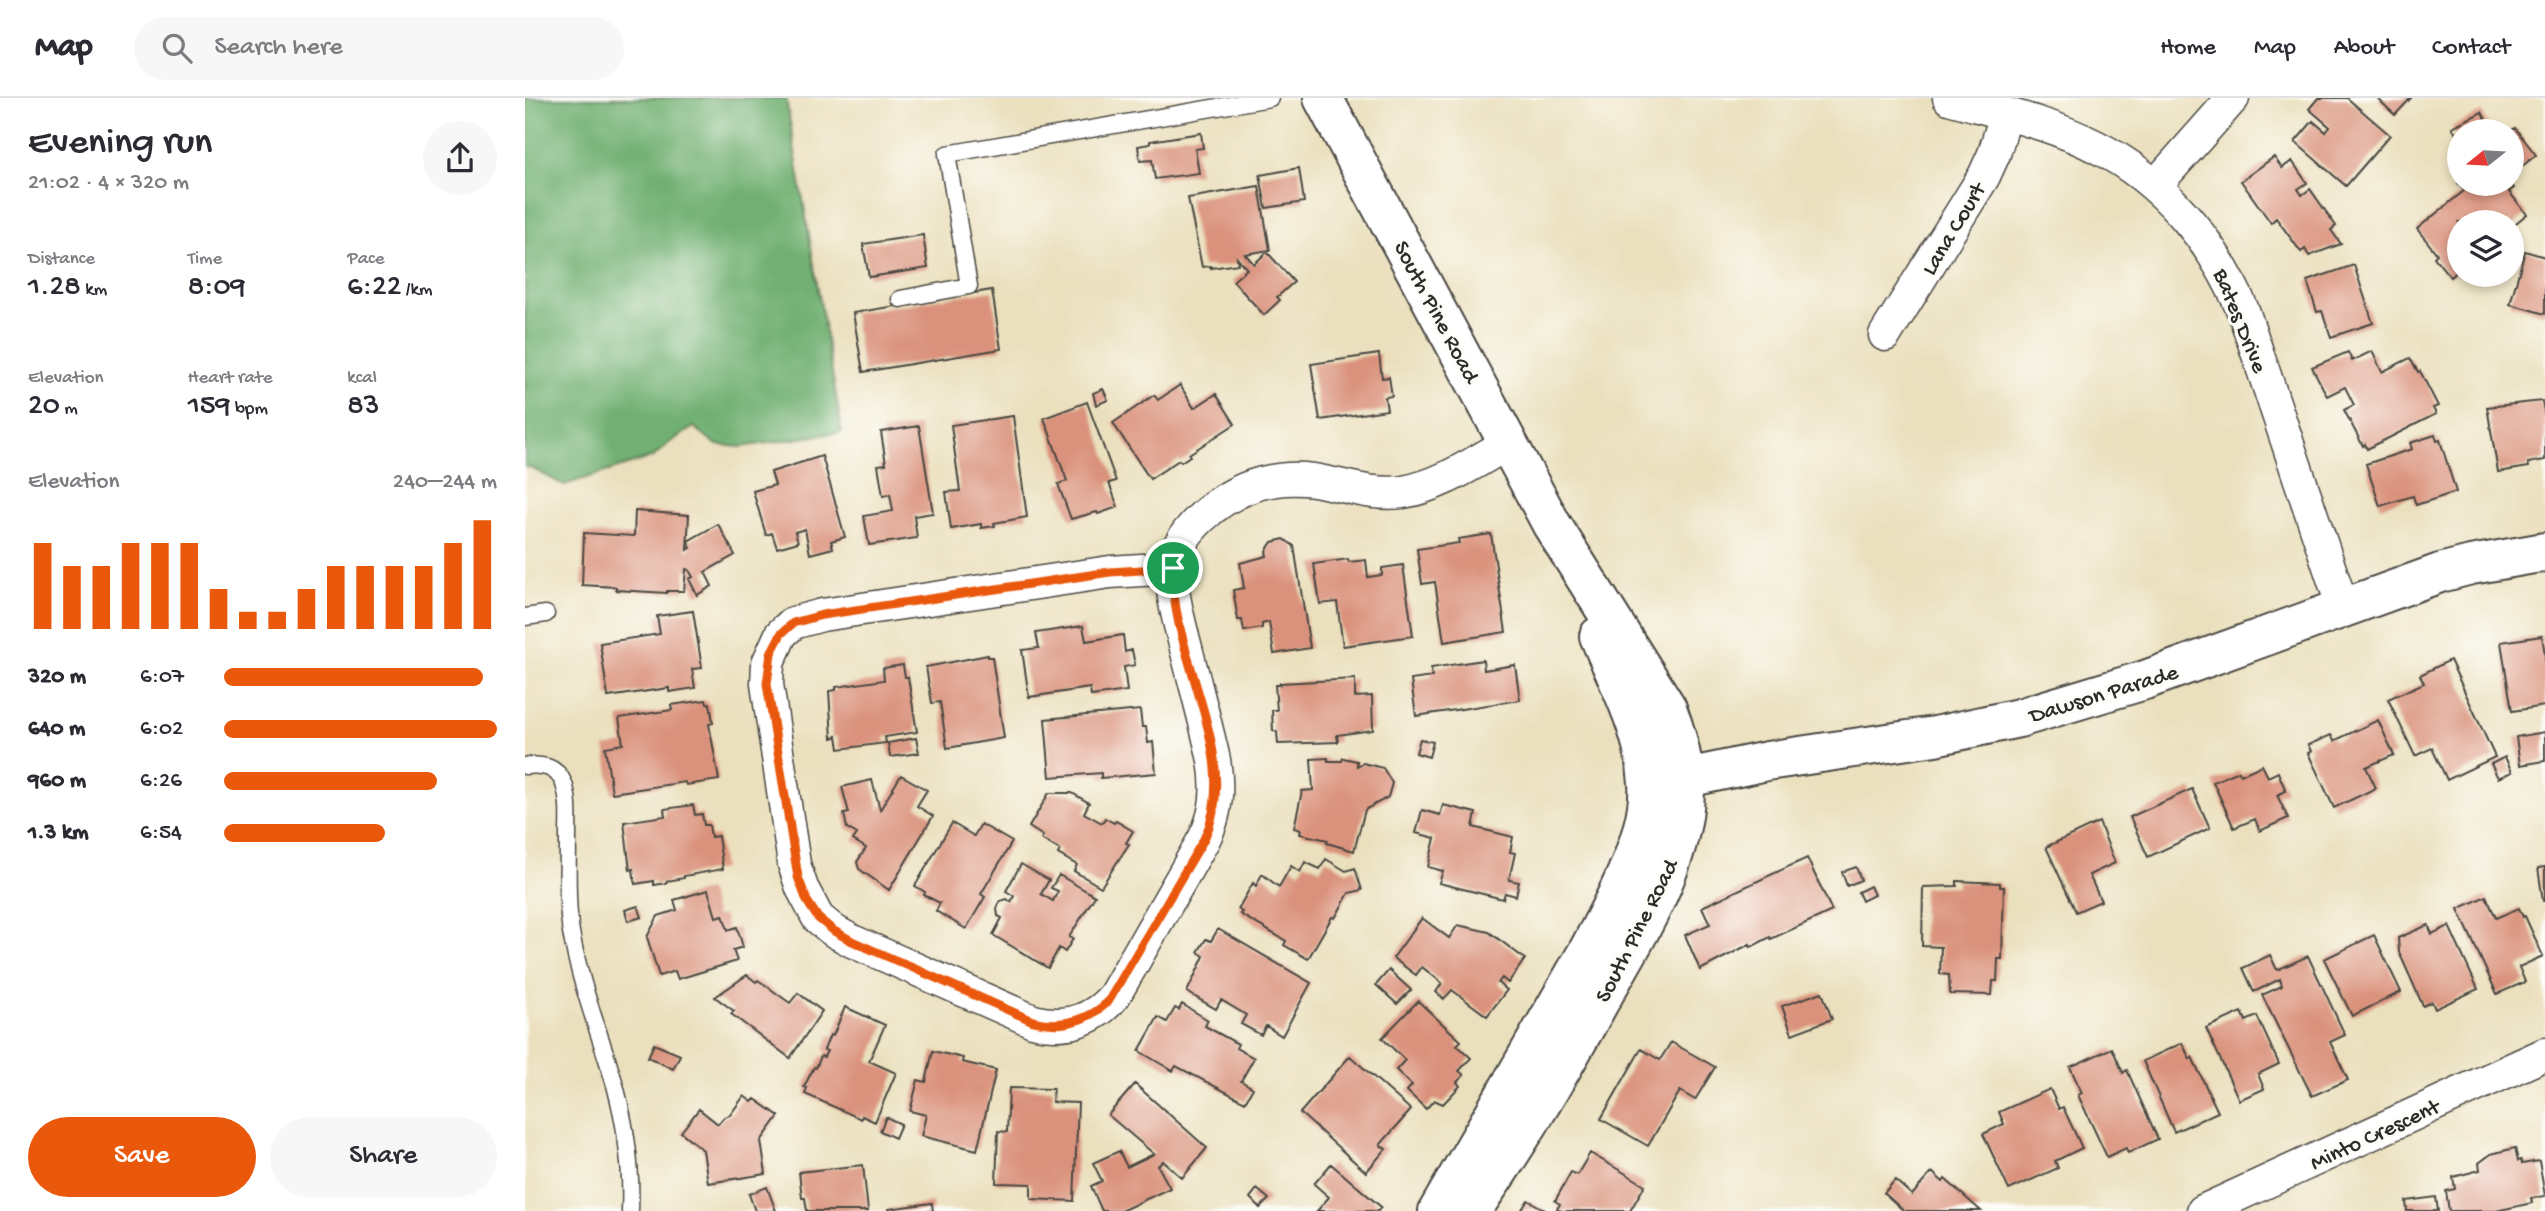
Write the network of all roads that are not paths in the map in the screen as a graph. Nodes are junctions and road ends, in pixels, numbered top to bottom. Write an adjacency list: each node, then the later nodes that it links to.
1 (1270, 98): 7 (lane)
2 (1323, 98): 9 (street, South Pine Road)
3 (1949, 98): 5 (street, Bates Drive)
4 (2233, 98): 6 (street)
5 (2005, 114): 6 (street, Bates Drive); 8 (street, Lana Court)
6 (2155, 186): 12 (street, Bates Drive)
7 (900, 299)
8 (1885, 335)
9 (1509, 443): 11 (street); 16 (street, South Pine Road)
10 (2545, 552): 12 (street, Dawson Parade)
11 (1173, 568): 11 (street)
12 (2343, 608): 16 (street, Dawson Parade)
13 (546, 614): 14 (lane)
14 (525, 617)
15 (525, 766): 18 (lane)
16 (1667, 782): 19 (street, South Pine Road); 20 (street, South Pine Road)
17 (2545, 1054): 21 (street, Minto Crescent)
18 (631, 1211)
19 (1438, 1211)
20 (1471, 1211)
21 (2203, 1211)

